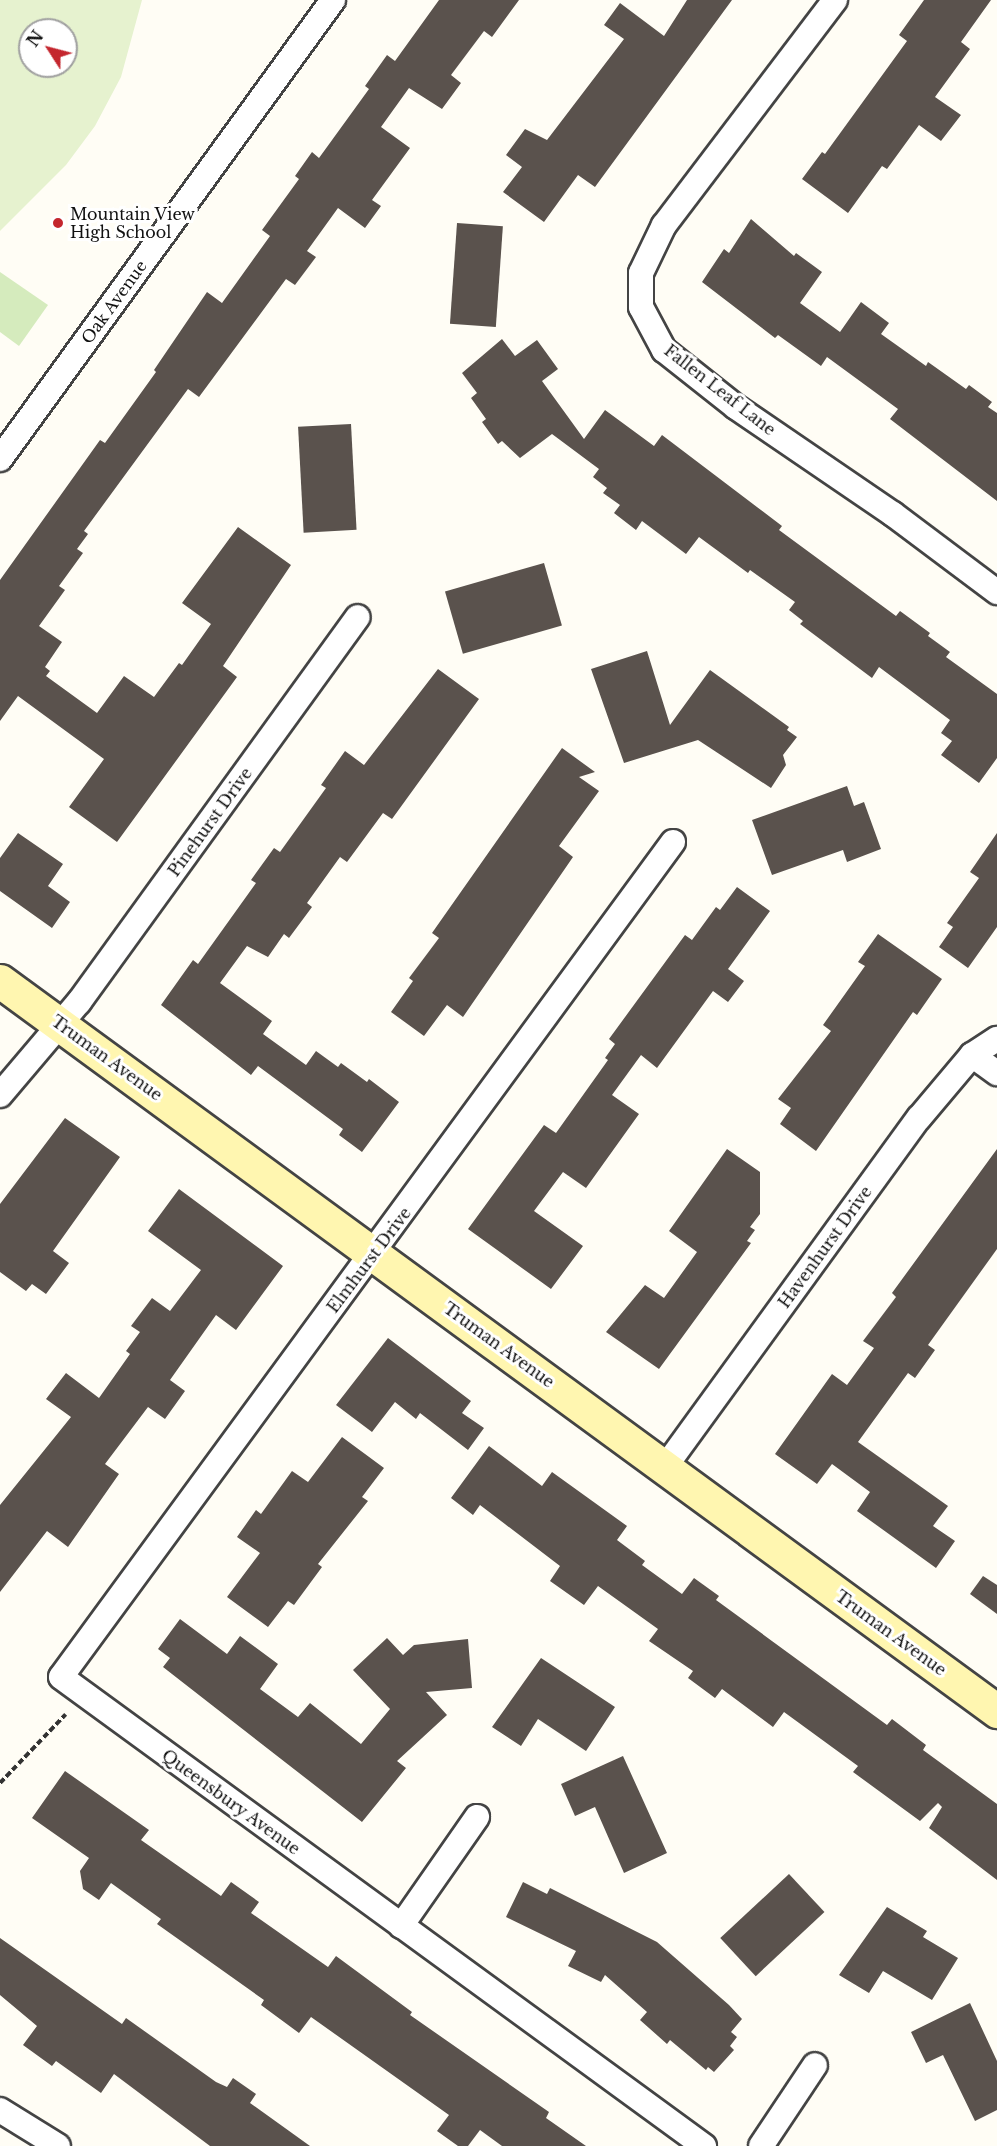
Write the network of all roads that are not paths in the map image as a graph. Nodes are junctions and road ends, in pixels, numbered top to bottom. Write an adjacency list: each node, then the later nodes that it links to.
1 (333, 0): 3 (street, Oak Avenue)
2 (835, 0): 4 (street, Fallen Leaf Lane)
3 (0, 459)
4 (997, 592)
5 (358, 617): 8 (street, Pinehurst Drive)
6 (673, 842): 13 (street, Elmhurst Drive)
7 (0, 981): 8 (street, Truman Avenue)
8 (59, 1024): 12 (street, Pinehurst Drive); 13 (street, Truman Avenue)
9 (997, 1039): 10 (street, Havenhurst Drive)
10 (972, 1055): 11 (street); 14 (street, Havenhurst Drive)
11 (997, 1073)
12 (0, 1095)
13 (375, 1253): 14 (street, Truman Avenue); 15 (street, Elmhurst Drive)
14 (665, 1467): 16 (street, Truman Avenue)
15 (61, 1677): 18 (street, Queensbury Avenue)
16 (997, 1711)
17 (477, 1817): 18 (street)
18 (401, 1926): 22 (street, Queensbury Avenue)
19 (815, 2065): 23 (street)
20 (0, 2110): 21 (street)
21 (58, 2146)
22 (704, 2146)
23 (761, 2146)

